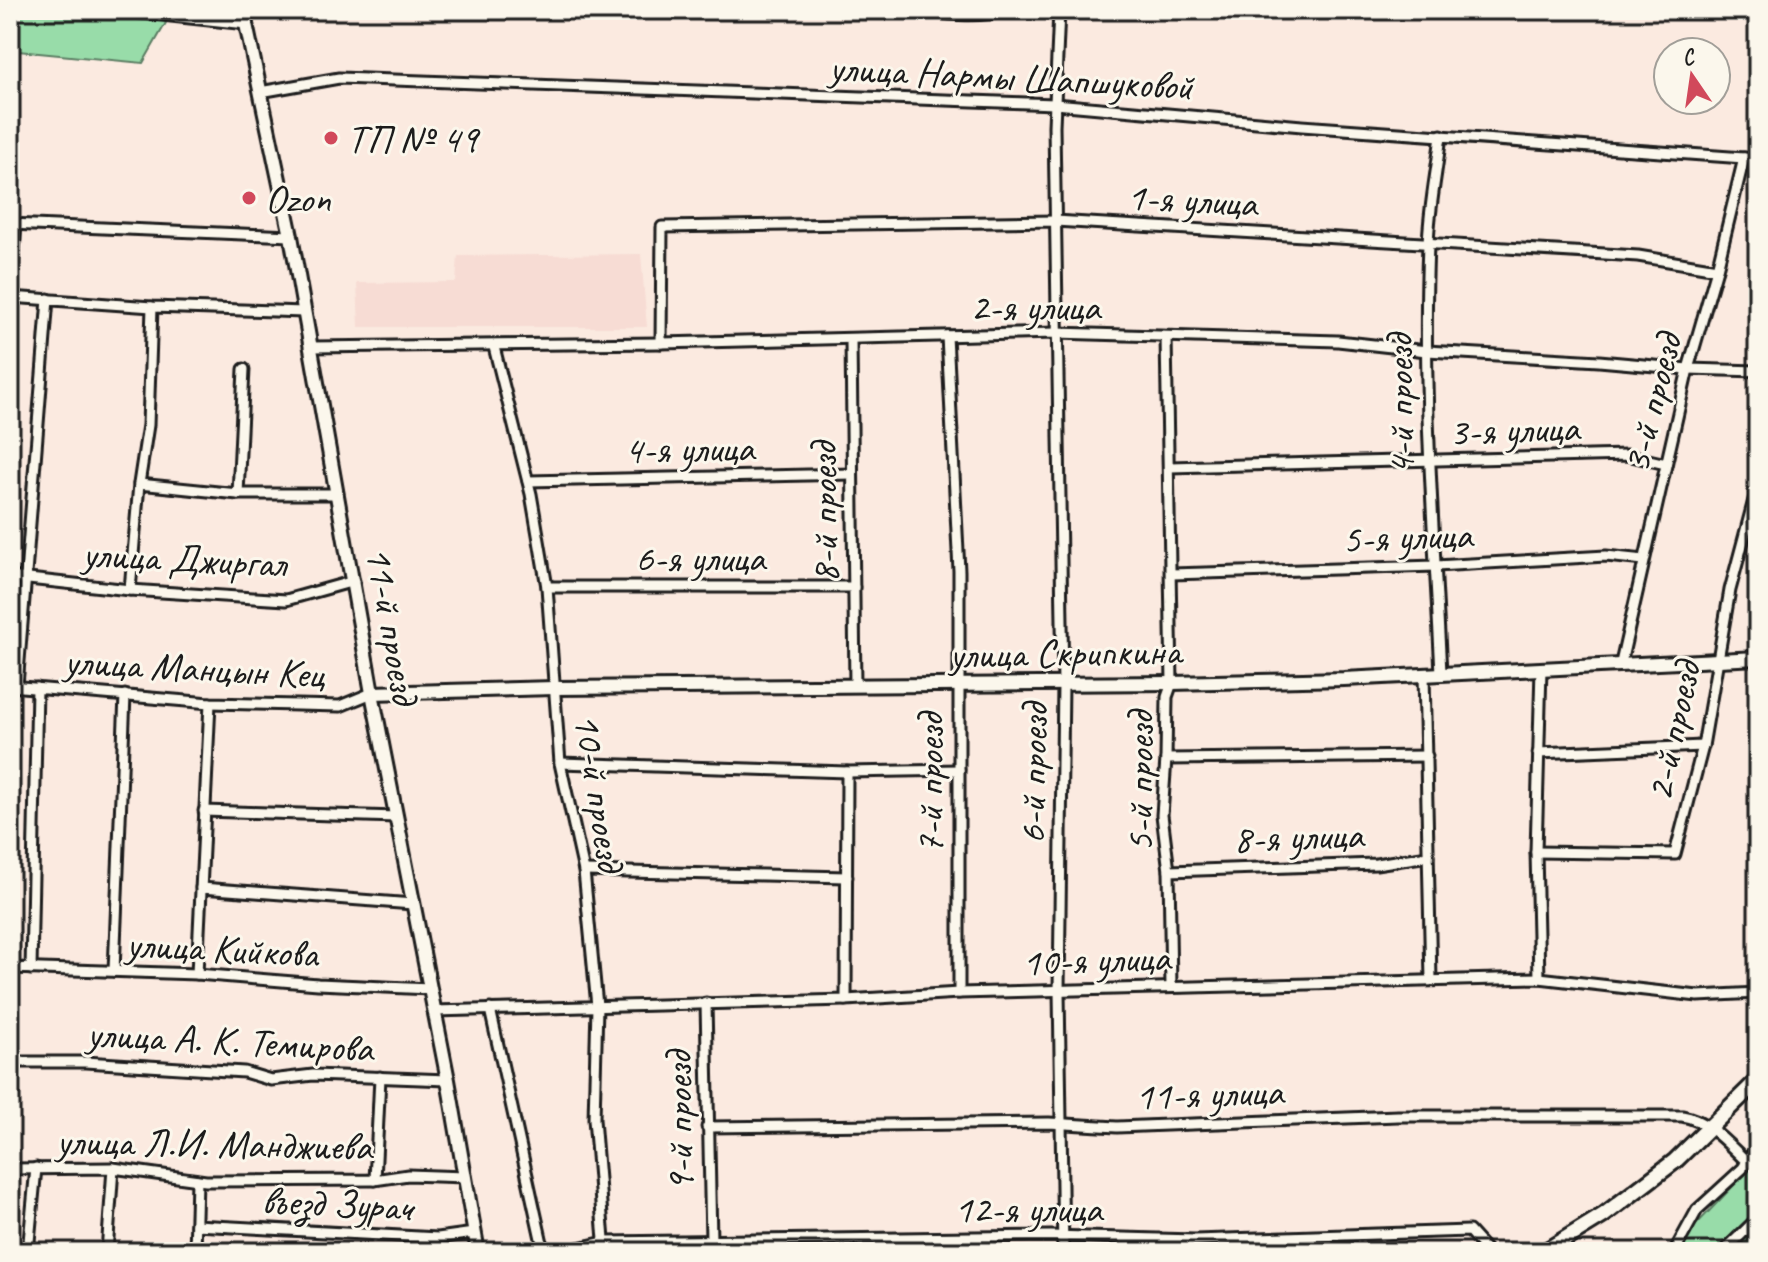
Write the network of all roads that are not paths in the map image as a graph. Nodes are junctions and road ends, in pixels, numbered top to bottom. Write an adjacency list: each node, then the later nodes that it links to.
1 (114, 10): 6 (street)
2 (243, 10): 6 (street, 11-й проезд)
3 (907, 10): 4 (street)
4 (1010, 10)
5 (1059, 10): 8 (street, 6-й проезд)
6 (247, 24): 7 (street, 11-й проезд)
7 (260, 92): 8 (street, улица Нармы Шапшуковой); 14 (street, 11-й проезд)
8 (1055, 104): 9 (street, улица Нармы Шапшуковой); 12 (street, 6-й проезд)
9 (1441, 135): 10 (street, улица Нармы Шапшуковой); 15 (street, 4-й проезд)
10 (1744, 158): 11 (street, улица Нармы Шапшуковой); 16 (street, 3-й проезд)
11 (1758, 159)
12 (1055, 221): 15 (street, 1-я улица); 21 (street, 6-й проезд); 25 (street, 1-я улица)
13 (13, 224): 14 (street); 17 (street)
14 (291, 236): 20 (street, 11-й проезд)
15 (1428, 242): 16 (street, 1-я улица); 28 (street, 4-й проезд)
16 (1717, 269): 30 (street, 3-й проезд)
17 (10, 297): 18 (street)
18 (48, 299): 19 (street); 45 (street)
19 (152, 307): 20 (street); 37 (street)
20 (304, 312): 26 (street, 11-й проезд)
21 (1056, 333): 22 (street, 2-я улица); 23 (street, 2-я улица); 57 (street, 6-й проезд)
22 (947, 336): 24 (street, 2-я улица); 58 (street, 7-й проезд)
23 (1166, 337): 28 (street, 2-я улица); 34 (street, 5-й проезд)
24 (851, 340): 25 (street, 2-я улица); 35 (street, 8-й проезд)
25 (661, 343): 27 (street, 2-я улица)
26 (311, 347): 27 (street, 2-я улица); 40 (street, 11-й проезд)
27 (494, 347): 36 (street, 10-й проезд)
28 (1427, 351): 30 (street, 2-я улица); 32 (street, 4-й проезд)
29 (244, 369): 39 (street)
30 (1688, 369): 31 (street, 2-я улица); 33 (street, 3-й проезд)
31 (1758, 371)
32 (1428, 462): 33 (street, 3-я улица); 34 (street, 3-я улица); 42 (street, 4-й проезд)
33 (1666, 464): 41 (street, 3-й проезд)
34 (1170, 467): 43 (street, 5-й проезд)
35 (852, 474): 36 (street, 4-я улица); 48 (street, 8-й проезд)
36 (528, 481): 47 (street, 10-й проезд)
37 (139, 484): 39 (street); 49 (street)
38 (1758, 485): 51 (street, 2-й проезд)
39 (238, 494): 40 (street)
40 (336, 494): 46 (street, 11-й проезд)
41 (1644, 560): 42 (street, 5-я улица); 52 (street, 3-й проезд)
42 (1436, 566): 43 (street, 5-я улица); 54 (street, 4-й проезд)
43 (1171, 574): 56 (street, 5-й проезд)
44 (10, 577): 45 (street, улица Джиргал)
45 (26, 578): 49 (street, улица Джиргал); 59 (street)
46 (354, 581): 49 (street, улица Джиргал); 63 (street, 11-й проезд)
47 (547, 587): 48 (street, 6-я улица); 62 (street, 10-й проезд)
48 (854, 587): 60 (street, 8-й проезд)
49 (130, 590)
50 (1758, 658): 51 (street, улица Скрипкина)
51 (1719, 659): 52 (street, улица Скрипкина); 66 (street, 2-й проезд)
52 (1621, 663): 53 (street, улица Скрипкина)
53 (1541, 668): 54 (street, улица Скрипкина); 67 (street)
54 (1441, 673): 55 (street, улица Скрипкина)
55 (1424, 674): 56 (street, улица Скрипкина); 68 (street)
56 (1172, 683): 57 (street, улица Скрипкина); 69 (street, 5-й проезд)
57 (1063, 684): 58 (street, улица Скрипкина); 90 (street, 6-й проезд)
58 (959, 685): 60 (street, улица Скрипкина); 71 (street, 7-й проезд)
59 (13, 686): 61 (street, улица Манцын Кец)
60 (855, 686): 62 (street, улица Скрипкина)
61 (37, 688): 64 (street, улица Манцын Кец); 83 (street)
62 (554, 688): 63 (street, улица Скрипкина); 70 (street, 10-й проезд)
63 (372, 693): 65 (street, улица Манцын Кец); 74 (street, 11-й проезд)
64 (125, 695): 65 (street, улица Манцын Кец); 84 (street)
65 (210, 703): 73 (street)
66 (1703, 746): 67 (street); 75 (street, 2-й проезд)
67 (1538, 753): 75 (street)
68 (1427, 756): 69 (street); 76 (street)
69 (1166, 759): 78 (street, 5-й проезд)
70 (560, 763): 72 (street); 77 (street, 10-й проезд)
71 (959, 770): 72 (street); 91 (street, 7-й проезд)
72 (847, 772): 79 (street)
73 (204, 811): 74 (street); 80 (street)
74 (397, 817): 81 (street, 11-й проезд)
75 (1536, 852): 86 (street)
76 (1428, 856): 78 (street, 8-я улица); 87 (street)
77 (584, 871): 79 (street); 95 (street, 10-й проезд)
78 (1169, 871): 88 (street, 5-й проезд)
79 (847, 877): 93 (street)
80 (201, 888): 81 (street); 85 (street)
81 (413, 904): 89 (street, 11-й проезд)
82 (10, 968): 83 (street, улица Кийкова)
83 (31, 969): 84 (street, улица Кийкова)
84 (114, 971): 85 (street, улица Кийкова)
85 (197, 974): 89 (street, улица Кийкова)
86 (1539, 978): 87 (street, 10-я улица); 92 (street, 10-я улица)
87 (1431, 980): 88 (street, 10-я улица)
88 (1171, 987): 90 (street, 10-я улица)
89 (430, 989): 97 (street, 11-й проезд)
90 (1059, 991): 91 (street, 10-я улица); 102 (street, 6-й проезд)
91 (959, 993): 93 (street, 10-я улица)
92 (1758, 993)
93 (846, 1000): 94 (street, 10-я улица)
94 (706, 1003): 95 (street, 10-я улица); 103 (street, 9-й проезд)
95 (597, 1006): 96 (street, 10-я улица); 118 (street, 10-й проезд)
96 (490, 1009): 97 (street, 10-я улица); 123 (street)
97 (434, 1011): 100 (street, 11-й проезд)
98 (10, 1062): 99 (street, улица А. К. Темирова)
99 (380, 1077): 100 (street, улица А. К. Темирова); 112 (street)
100 (448, 1080): 110 (street, 11-й проезд)
101 (1758, 1080): 104 (main road)
102 (1062, 1124): 103 (street, 11-я улица); 104 (street, 11-я улица); 116 (street, 6-й проезд)
103 (707, 1127): 117 (street, 9-й проезд)
104 (1710, 1128): 106 (street); 127 (main road)
105 (1758, 1145): 106 (street)
106 (1747, 1162): 128 (street)
107 (36, 1168): 108 (street, улица Л.И. Манджиева); 109 (street, улица Л.И. Манджиева); 119 (street)
108 (113, 1168): 111 (street, улица Л.И. Манджиева); 120 (street)
109 (10, 1169)
110 (465, 1177): 112 (street, улица Л.И. Манджиева); 115 (street, 11-й проезд)
111 (197, 1180): 112 (street, улица Л.И. Манджиева); 114 (street)
112 (375, 1180)
113 (1758, 1218): 129 (street)
114 (196, 1225): 115 (street, въезд Зурач); 121 (street)
115 (474, 1233): 122 (street, 11-й проезд)
116 (1063, 1236): 117 (street, 12-я улица); 125 (street, 6-й проезд); 126 (street, 12-я улица)
117 (711, 1240): 118 (street, 12-я улица)
118 (605, 1247): 124 (street, 12-я улица)
119 (28, 1252)
120 (107, 1252)
121 (195, 1252)
122 (478, 1252)
123 (544, 1252)
124 (559, 1252)
125 (1063, 1252)
126 (1488, 1252)
127 (1544, 1252)
128 (1674, 1252)
129 (1723, 1252)

